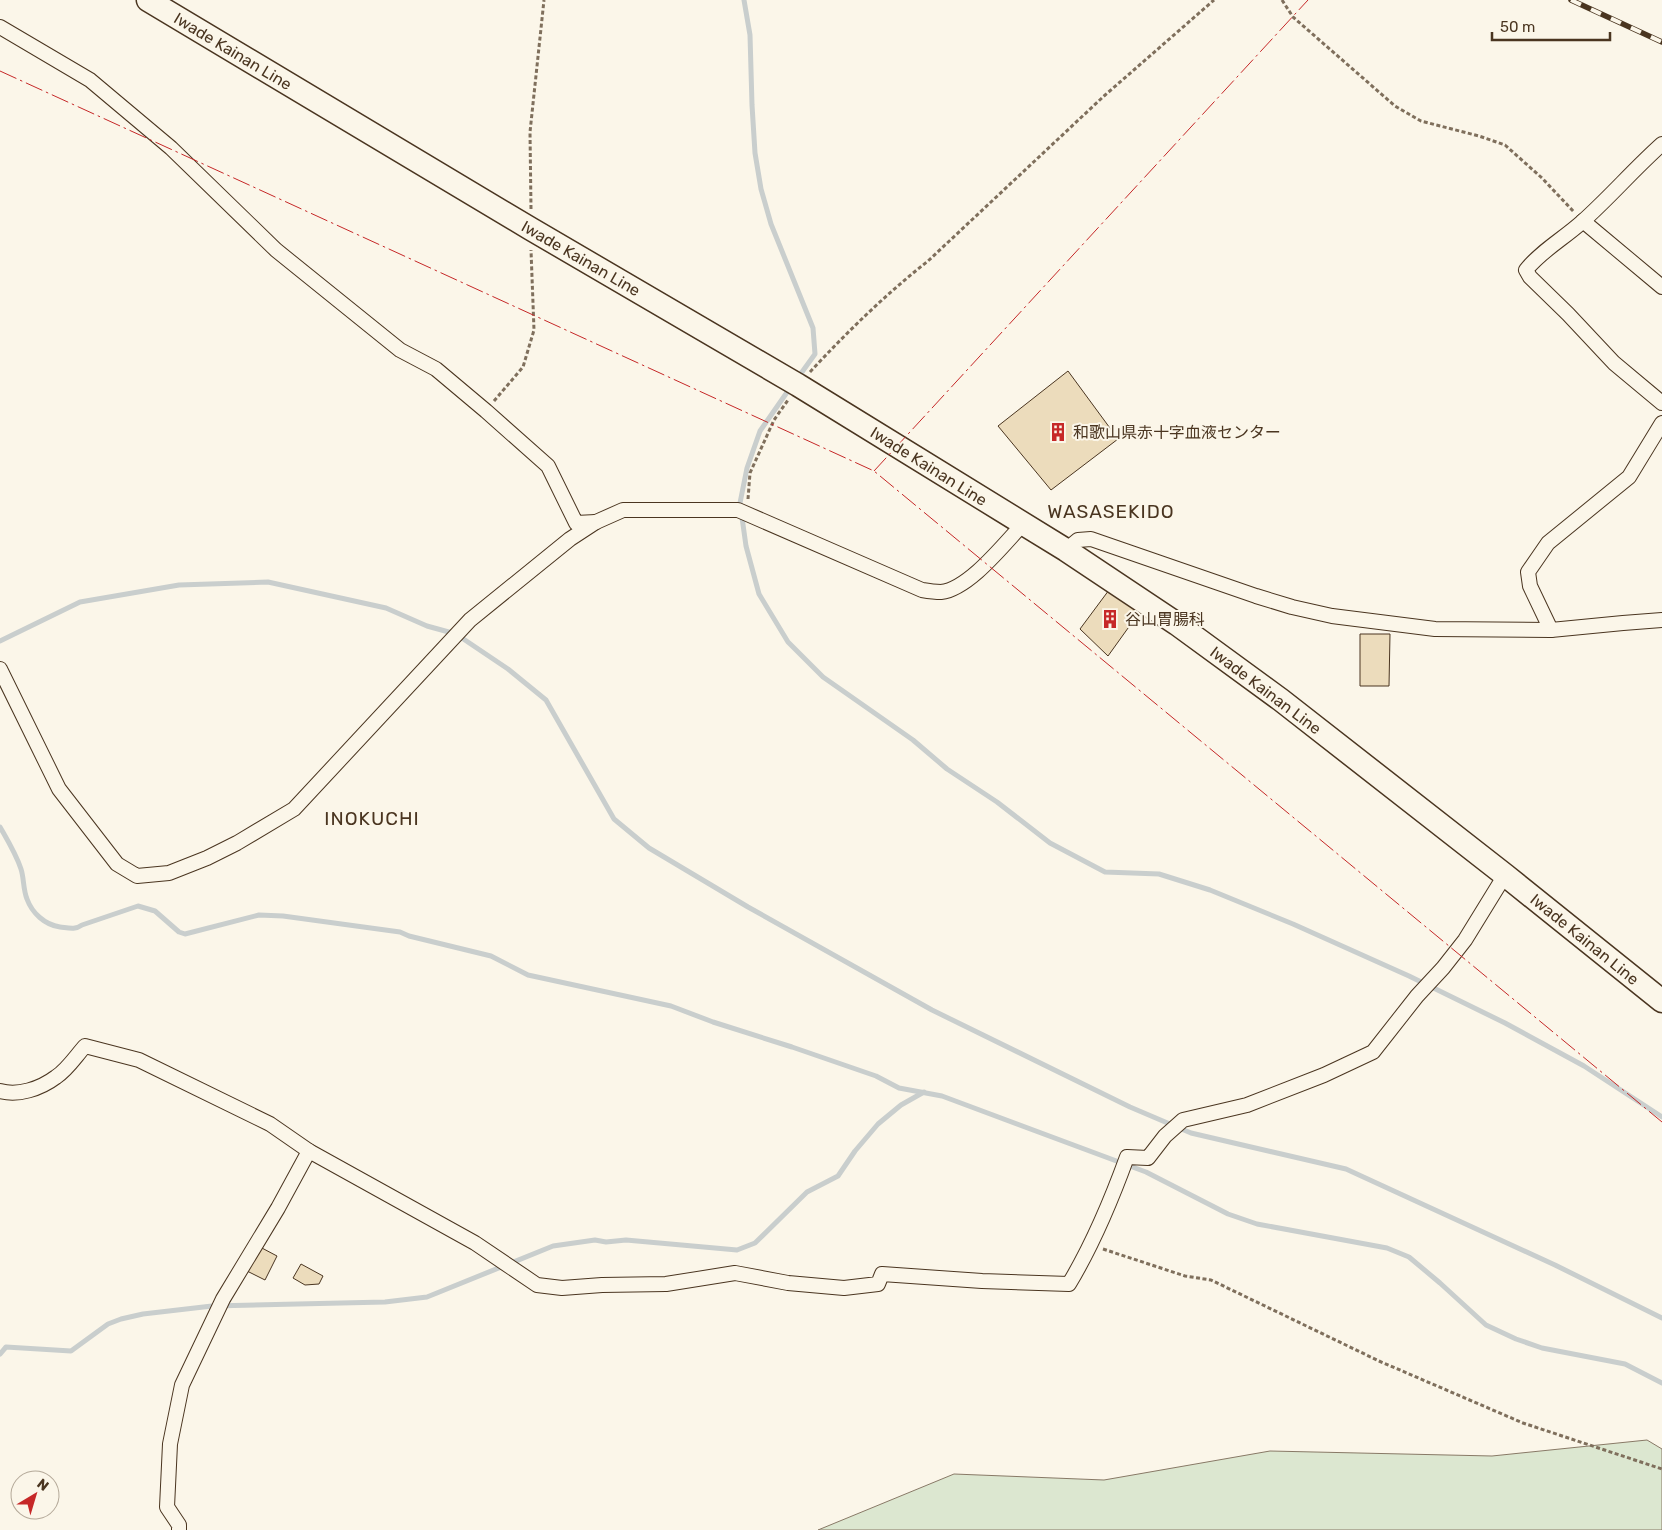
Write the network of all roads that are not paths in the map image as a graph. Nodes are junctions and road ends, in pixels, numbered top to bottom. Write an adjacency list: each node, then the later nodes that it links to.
1 (148, 0): 9 (main road, Iwade Kainan Line)
2 (0, 27): 8 (street)
3 (1662, 144): 4 (street)
4 (1583, 221): 5 (street); 6 (street)
5 (1662, 287)
6 (1662, 402)
7 (1662, 422): 12 (street)
8 (596, 522): 9 (street); 13 (street)
9 (1023, 524): 10 (main road, Iwade Kainan Line)
10 (1066, 550): 12 (street); 14 (main road, Iwade Kainan Line)
11 (1662, 620): 12 (street)
12 (1551, 630)
13 (0, 669)
14 (1505, 875): 15 (main road, Iwade Kainan Line); 17 (street)
15 (1662, 1001)
16 (0, 1091): 17 (street)
17 (309, 1151): 18 (street)
18 (179, 1530)

